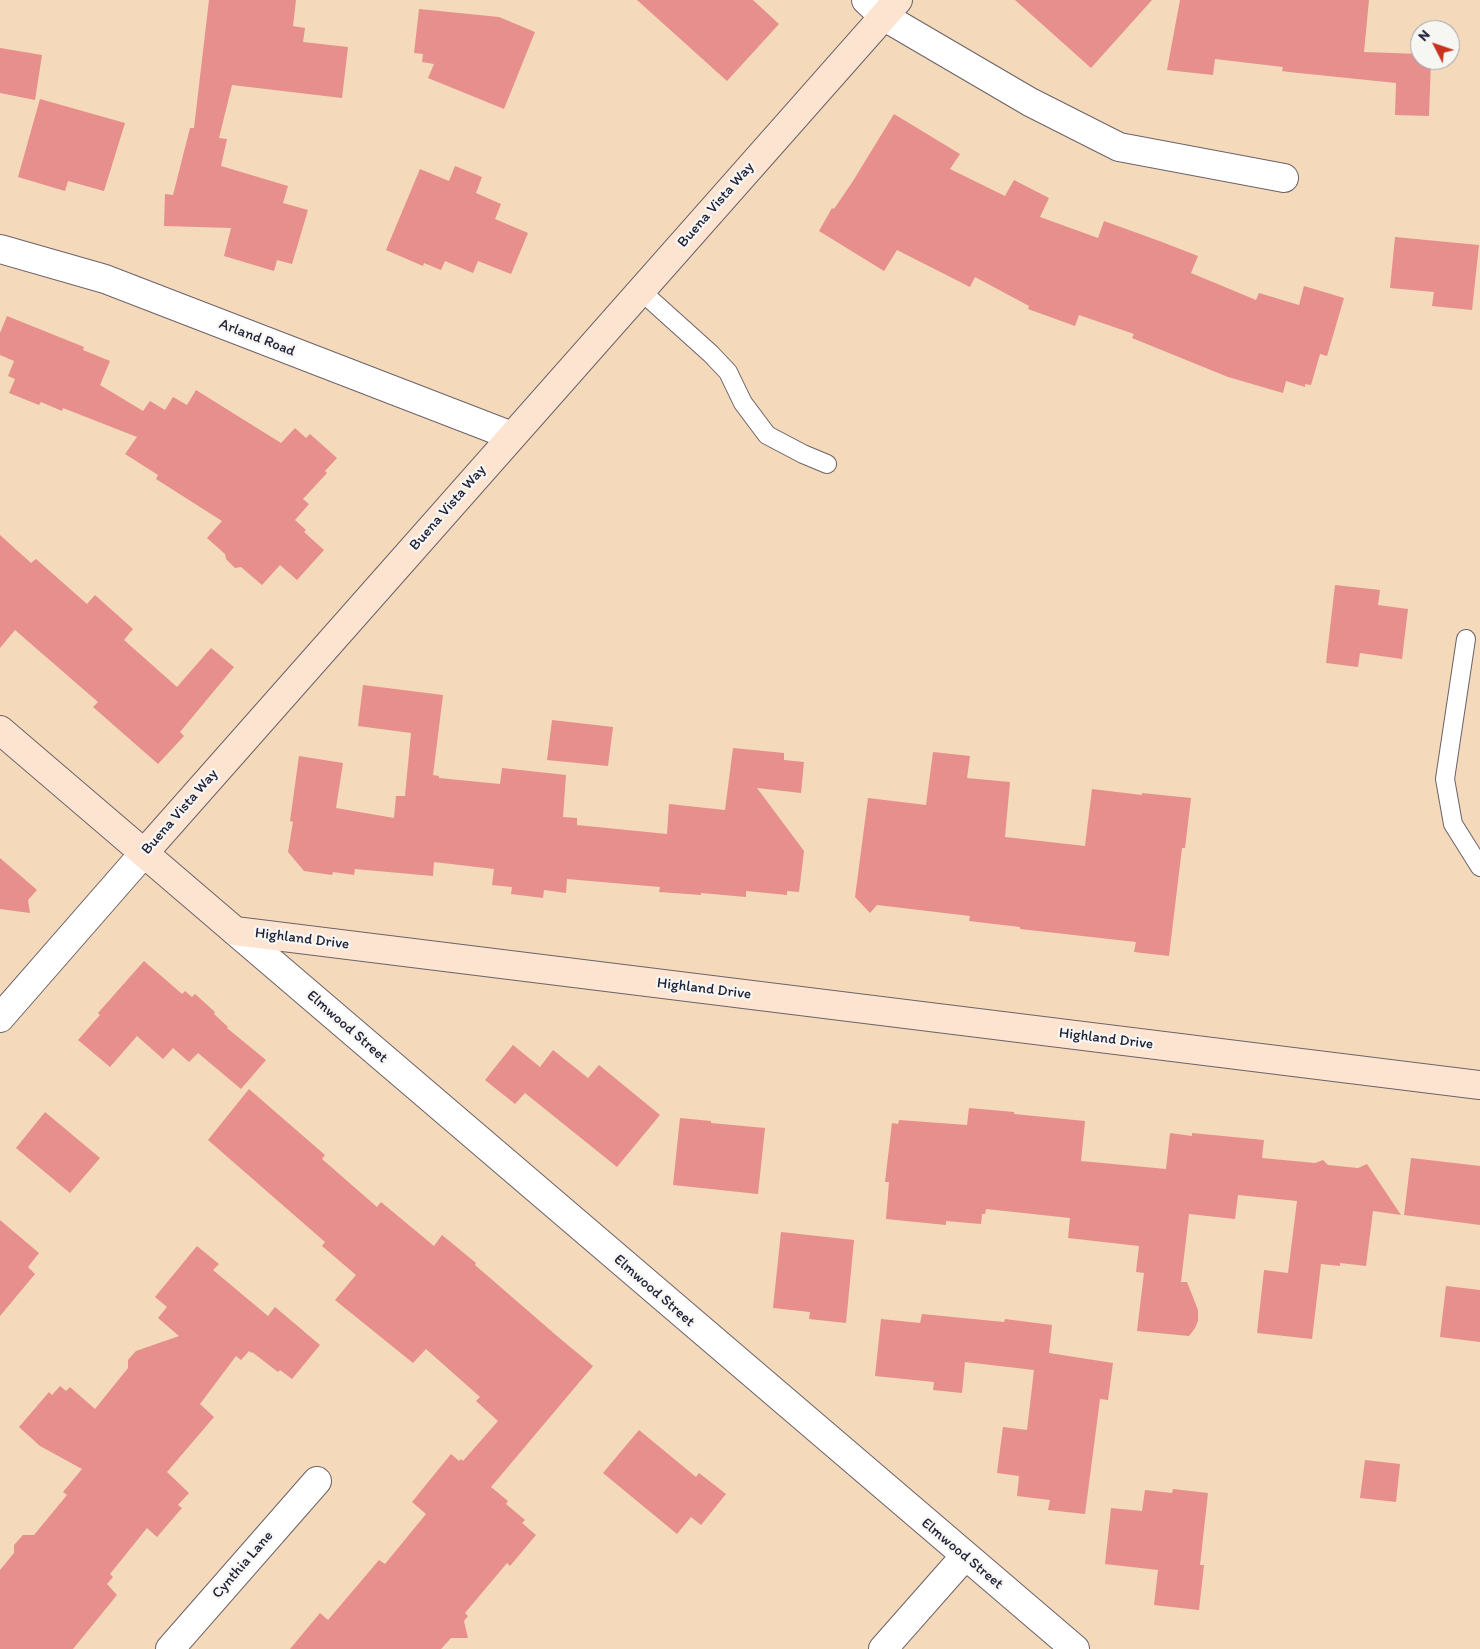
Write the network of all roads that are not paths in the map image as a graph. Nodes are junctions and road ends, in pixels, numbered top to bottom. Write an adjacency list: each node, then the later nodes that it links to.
1 (882, 5): 2 (street); 4 (street, Buena Vista Way)
2 (1284, 178)
3 (0, 249): 5 (street, Arland Road)
4 (641, 291): 5 (street, Buena Vista Way); 6 (lane)
5 (512, 436): 9 (street, Buena Vista Way)
6 (827, 464)
7 (1466, 639): 10 (lane)
8 (0, 730): 9 (street, Highland Drive)
9 (144, 853): 11 (street, Highland Drive); 12 (street, Buena Vista Way)
10 (1480, 867)
11 (235, 931): 13 (street, Highland Drive); 15 (street, Elmwood Street)
12 (0, 1018)
13 (1480, 1085)
14 (316, 1481): 16 (street, Cynthia Lane)
15 (965, 1556): 17 (street); 18 (street, Elmwood Street)
16 (170, 1649)
17 (883, 1649)
18 (1075, 1649)

